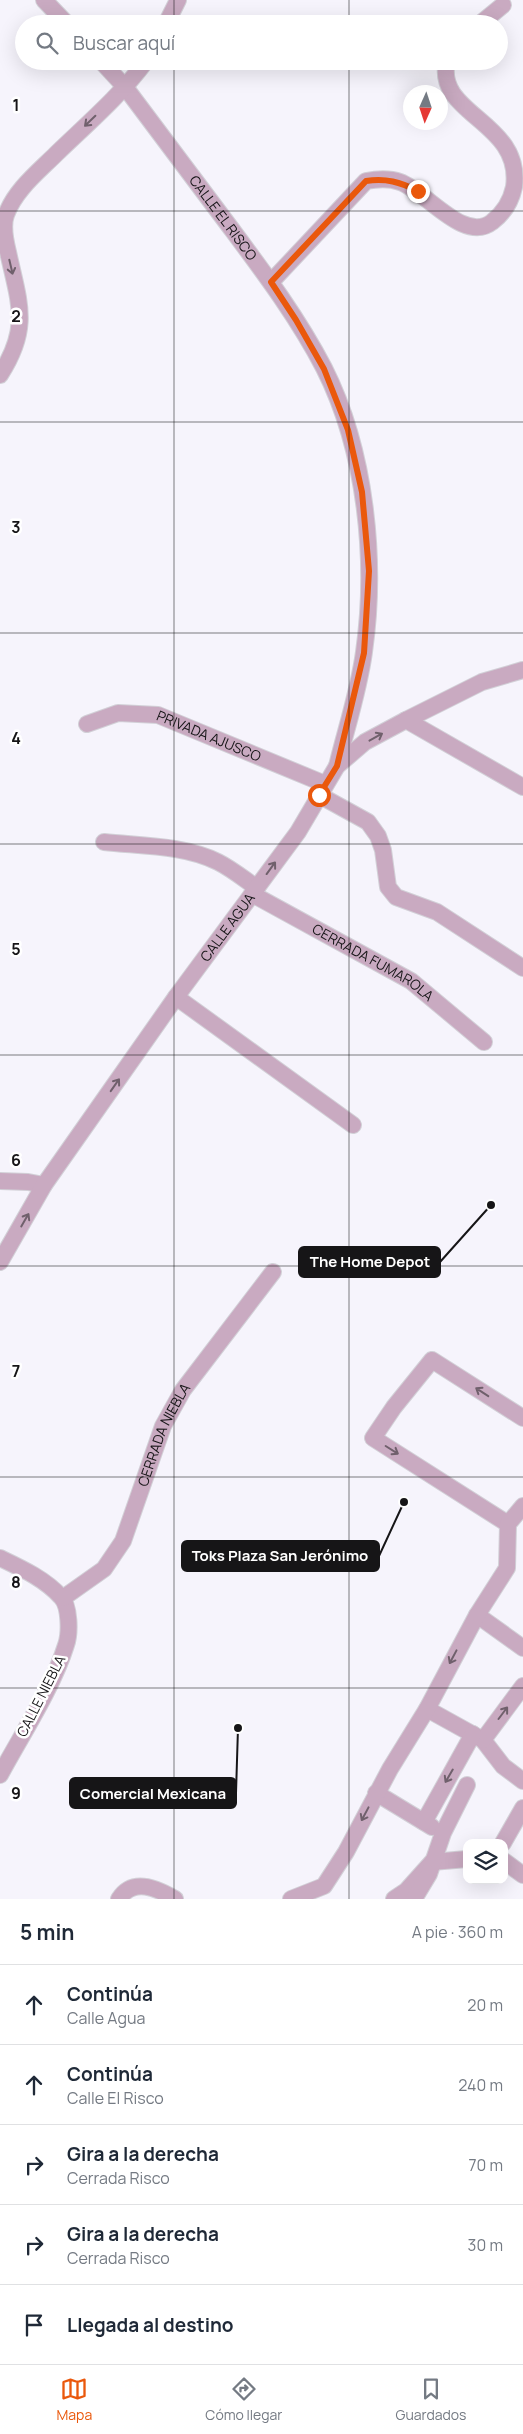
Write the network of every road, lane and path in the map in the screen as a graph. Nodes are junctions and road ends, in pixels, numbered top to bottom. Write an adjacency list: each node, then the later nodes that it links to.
1 (44, 0): 4 (street)
2 (178, 0): 5 (street)
3 (503, 5): 6 (street)
4 (58, 15)
5 (170, 15)
6 (491, 15)
7 (109, 70): 10 (street, CALLE EL RISCO)
8 (139, 70): 10 (street)
9 (445, 70): 11 (street)
10 (125, 87): 11 (street, CALLE EL RISCO); 12 (street, one-way to 12)
11 (271, 282): 16 (street, CALLE EL RISCO)
12 (0, 375)
13 (523, 670): 14 (street, CALLE AGUA)
14 (406, 720): 16 (street, CALLE AGUA, one-way to 14); 17 (street)
15 (87, 724): 18 (street, PRIVADA AJUSCO)
16 (337, 766): 18 (street, CALLE AGUA)
17 (523, 787)
18 (322, 790): 20 (street, CALLE AGUA, one-way to 18); 21 (street, PRIVADA AJUSCO)
19 (104, 842): 20 (street, CERRADA FUMAROLA)
20 (255, 891): 22 (street, CALLE AGUA); 23 (street, CERRADA FUMAROLA)
21 (523, 968)
22 (176, 997): 24 (street); 26 (street, CALLE AGUA, one-way to 22)
23 (484, 1042)
24 (353, 1125)
25 (0, 1181): 26 (street)
26 (44, 1185): 27 (street, CALLE AGUA, one-way to 26)
27 (0, 1262)
28 (273, 1272): 33 (street, CERRADA NIEBLA)
29 (523, 1418): 31 (street, one-way to 31)
30 (523, 1506): 31 (street)
31 (508, 1524): 34 (street)
32 (0, 1558): 33 (street)
33 (63, 1598): 39 (street, CALLE NIEBLA)
34 (477, 1615): 35 (street); 37 (street, one-way to 37)
35 (523, 1648)
36 (523, 1686): 38 (street, one-way to 36)
37 (427, 1709): 38 (street); 42 (street)
38 (478, 1737): 40 (street); 44 (street, one-way to 44)
39 (0, 1775)
40 (523, 1781)
41 (467, 1785): 45 (street)
42 (376, 1793): 44 (street); 53 (street, one-way to 53)
43 (523, 1808): 46 (street)
44 (424, 1822): 45 (street)
45 (442, 1833): 48 (street)
46 (505, 1839)
47 (463, 1859): 48 (street)
48 (432, 1862): 54 (street); 55 (street)
49 (508, 1864): 50 (street)
50 (523, 1874)
51 (119, 1899): 52 (street)
52 (175, 1899)
53 (291, 1899)
54 (394, 1899)
55 (414, 1899)

